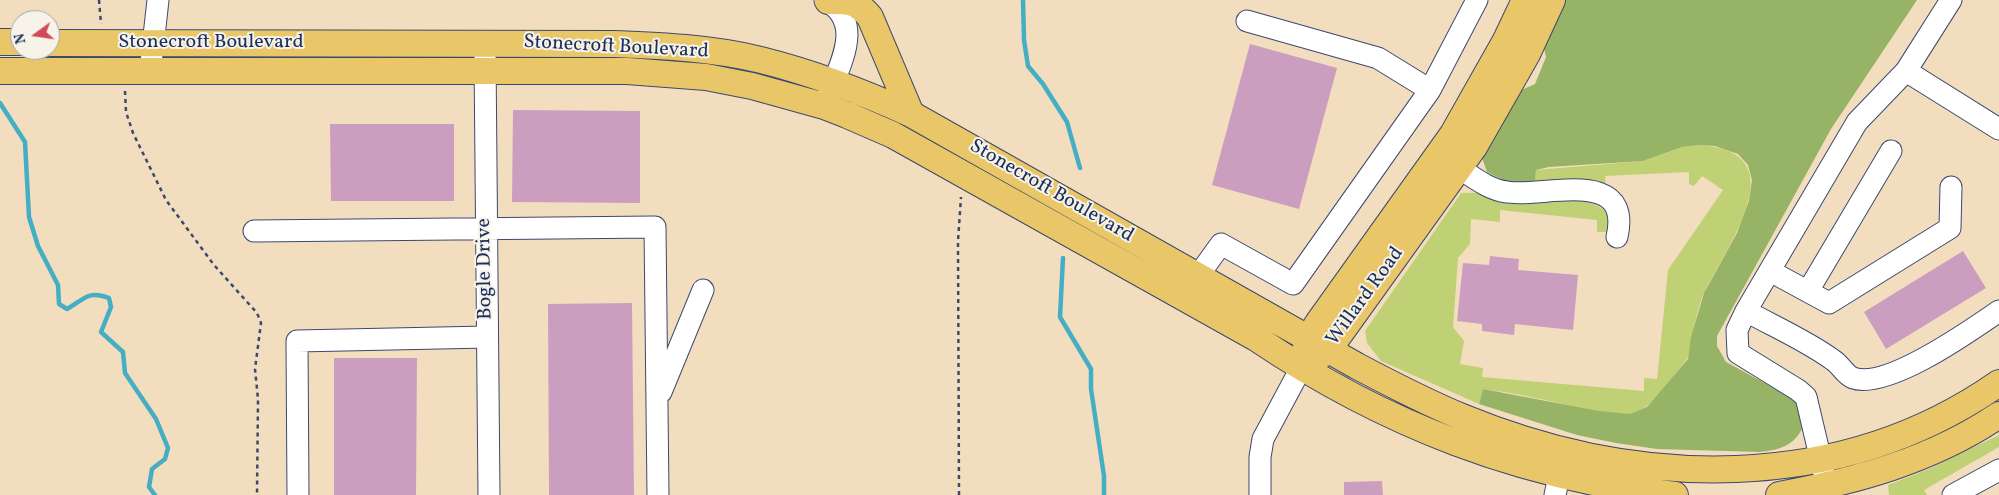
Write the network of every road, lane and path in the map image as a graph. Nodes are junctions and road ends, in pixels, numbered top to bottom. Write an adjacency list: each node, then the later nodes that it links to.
1 (99, 0): 9 (path)
2 (158, 0): 11 (street)
3 (1478, 0): 19 (street)
4 (1525, 0): 37 (main road, Willard Road)
5 (1552, 0): 24 (main road, Willard Road)
6 (1951, 0): 15 (street)
7 (826, 1): 17 (street); 21 (main road)
8 (1247, 21): 19 (street)
9 (102, 33)
10 (60, 43): 11 (main road, Stonecroft Boulevard)
11 (154, 43): 12 (main road, Stonecroft Boulevard); 16 (street)
12 (486, 43): 14 (street, Bogle Drive); 17 (main road, Stonecroft Boulevard)
13 (0, 71): 16 (main road, Stonecroft Boulevard)
14 (485, 71): 16 (main road, Stonecroft Boulevard); 20 (main road, Stonecroft Boulevard); 27 (street, Bogle Drive)
15 (1906, 71): 22 (street); 30 (street)
16 (150, 72)
17 (833, 82): 20 (street); 21 (main road, Stonecroft Boulevard)
18 (124, 84): 46 (path)
19 (1430, 90): 31 (street)
20 (824, 106): 38 (main road, Stonecroft Boulevard)
21 (911, 114): 31 (main road, Stonecroft Boulevard)
22 (1999, 128)
23 (1891, 151): 33 (street)
24 (1459, 168): 29 (street); 37 (main road, Willard Road)
25 (1952, 187): 33 (street)
26 (961, 195): 50 (path)
27 (486, 228): 28 (street); 36 (street, Bogle Drive); 40 (street)
28 (254, 231)
29 (1617, 236)
30 (1770, 271): 33 (street); 34 (street)
31 (1198, 276): 37 (main road, Stonecroft Boulevard)
32 (703, 290): 40 (street)
33 (1808, 291)
34 (1746, 311): 35 (street); 42 (street)
35 (1999, 311)
36 (487, 337): 47 (street); 48 (street, Bogle Drive)
37 (1319, 344): 38 (main road, Willard Road); 42 (main road, Stonecroft Boulevard)
38 (1301, 368): 44 (main road, Stonecroft Boulevard); 51 (street)
39 (1999, 383): 42 (main road, Stonecroft Boulevard)
40 (657, 401): 49 (street)
41 (1999, 416): 45 (main road)
42 (1821, 460): 45 (street)
43 (1999, 470): 54 (street)
44 (1557, 486): 52 (main road, Stonecroft Boulevard)
45 (1828, 491): 53 (main road)
46 (257, 495)
47 (298, 495)
48 (489, 495)
49 (658, 495)
50 (959, 495)
51 (1260, 495)
52 (1674, 495)
53 (1779, 495)
54 (1953, 495)

